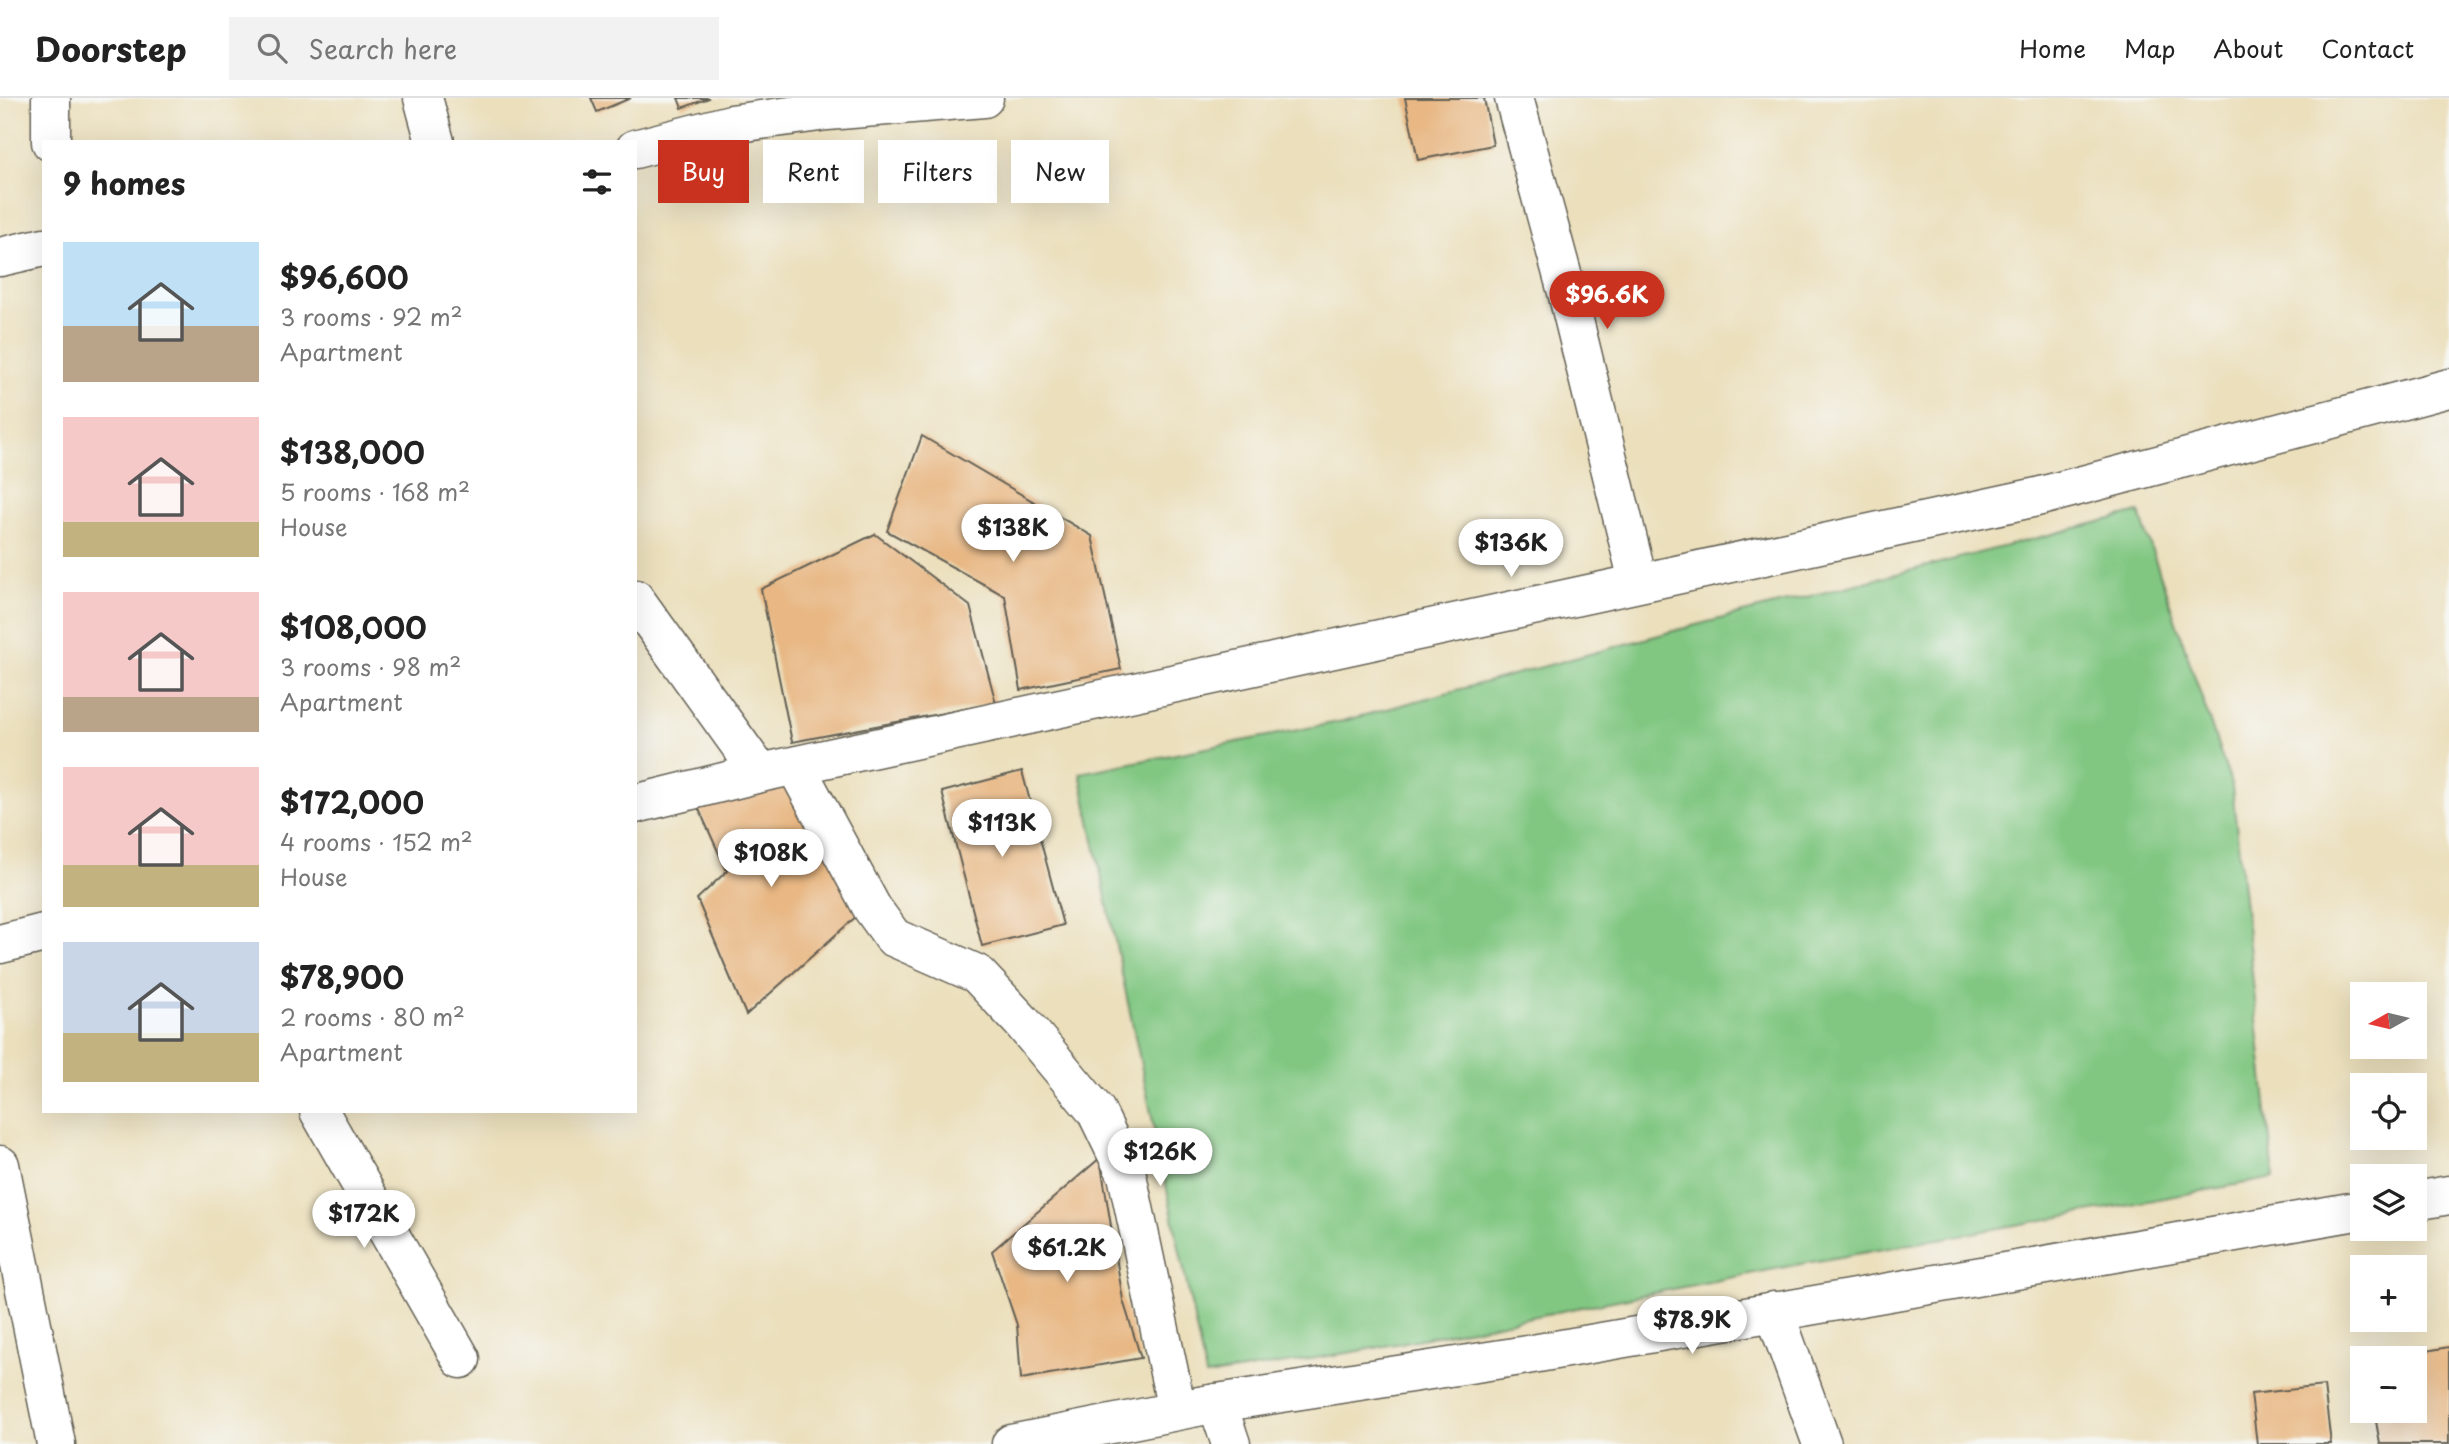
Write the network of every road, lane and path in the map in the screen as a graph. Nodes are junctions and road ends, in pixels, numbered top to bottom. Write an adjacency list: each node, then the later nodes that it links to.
1 (51, 98): 5 (street)
2 (423, 98): 6 (street)
3 (984, 98): 7 (street)
4 (1514, 98): 11 (street)
5 (51, 140)
6 (434, 140)
7 (637, 148)
8 (42, 247): 9 (street)
9 (0, 257)
10 (2449, 388): 11 (street)
11 (1639, 582): 13 (street)
12 (637, 601): 13 (street)
13 (778, 770): 14 (street); 24 (street)
14 (637, 804)
15 (42, 934): 16 (street)
16 (0, 944)
17 (320, 1113): 23 (street)
18 (0, 1165): 25 (street)
19 (2449, 1195): 20 (street)
20 (2427, 1199)
21 (2350, 1212): 22 (street)
22 (1774, 1311): 24 (street); 28 (street)
23 (461, 1359)
24 (1217, 1403): 26 (street); 27 (street)
25 (56, 1444)
26 (1011, 1444)
27 (1231, 1444)
28 (1822, 1444)

